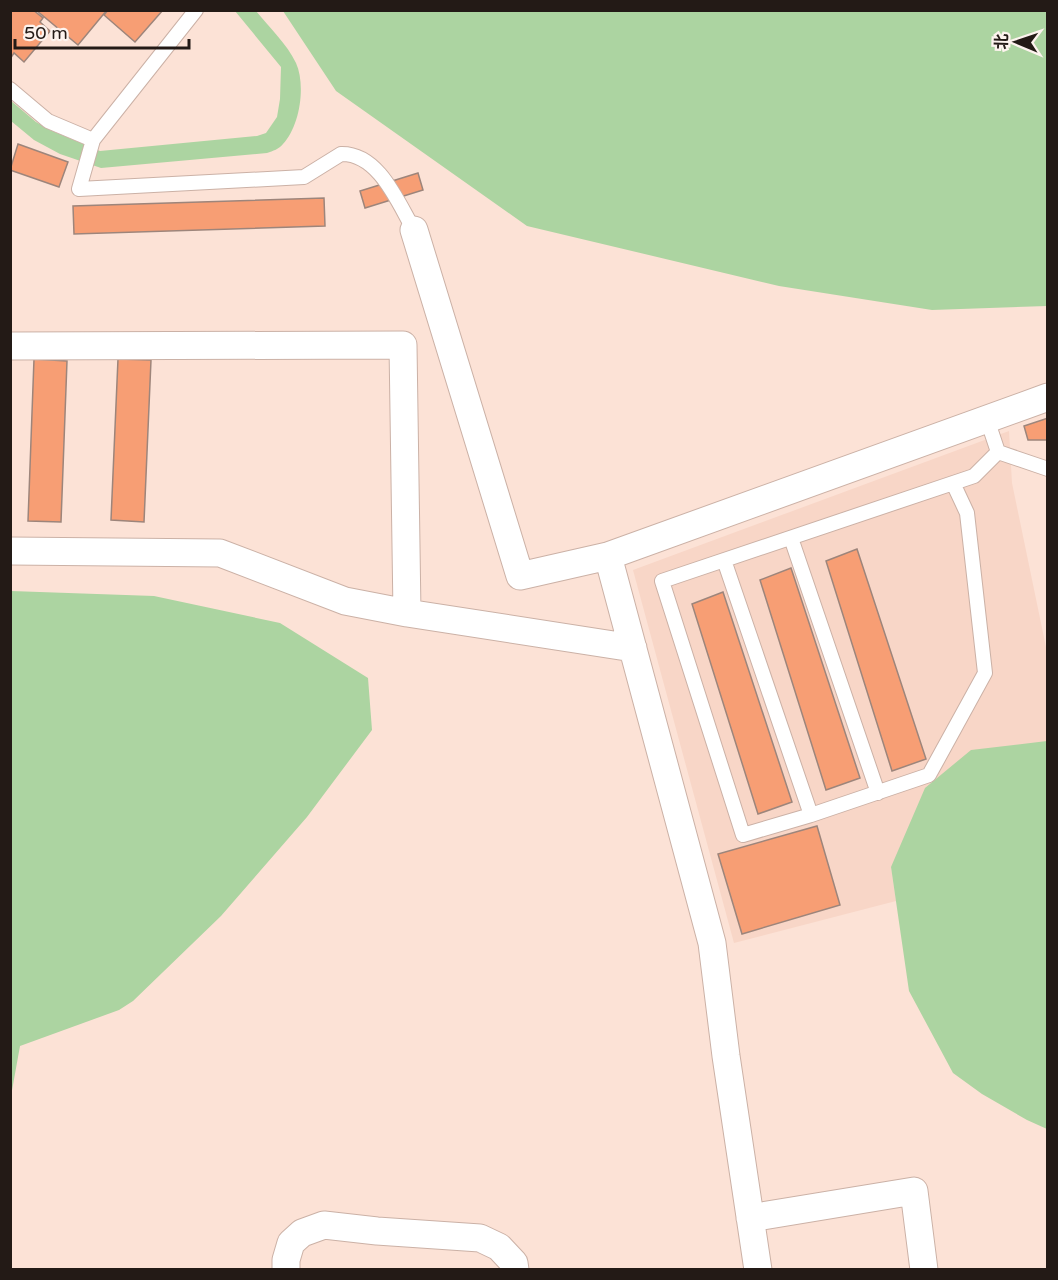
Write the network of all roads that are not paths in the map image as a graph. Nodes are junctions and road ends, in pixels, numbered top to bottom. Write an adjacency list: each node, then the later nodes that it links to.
1 (196, 10): 3 (lane)
2 (10, 89): 3 (lane)
3 (93, 140): 4 (lane)
4 (414, 230): 13 (street)
5 (10, 345): 15 (street)
6 (1047, 396): 7 (street)
7 (987, 419): 8 (lane); 13 (street)
8 (998, 452): 9 (lane); 10 (lane)
9 (1047, 469)
10 (953, 483): 11 (lane); 17 (lane)
11 (791, 538): 14 (lane); 17 (lane)
12 (10, 551): 15 (street)
13 (608, 556): 16 (street)
14 (724, 560): 18 (lane); 18 (lane)
15 (407, 613): 16 (street)
16 (633, 648): 19 (street)
17 (878, 793): 18 (lane)
18 (812, 815)
19 (750, 1218): 22 (street); 23 (street)
20 (286, 1269): 21 (street)
21 (515, 1269)
22 (758, 1269)
23 (924, 1269)

